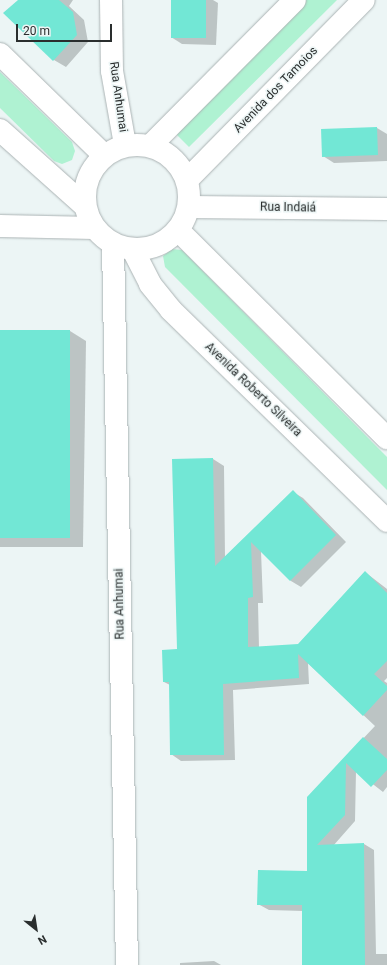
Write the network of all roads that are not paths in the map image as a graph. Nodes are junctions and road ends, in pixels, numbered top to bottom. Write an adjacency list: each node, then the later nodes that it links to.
1 (112, 0): 6 (street, Rua Anhumai)
2 (295, 0): 7 (street)
3 (364, 0): 9 (street, Avenida dos Tamoios)
4 (0, 54): 8 (street)
5 (0, 130): 10 (street)
6 (125, 145): 7 (street); 8 (street)
7 (151, 145): 9 (street)
8 (104, 155): 10 (street)
9 (187, 180): 11 (street)
10 (85, 206): 14 (street)
11 (189, 207): 12 (street, Rua Indaiá); 15 (street)
12 (387, 209)
13 (0, 226): 14 (street)
14 (94, 228): 16 (street)
15 (178, 230): 17 (street); 18 (street)
16 (113, 244): 17 (street); 20 (street, Rua Anhumai)
17 (134, 250): 19 (street, Avenida Roberto Silveira)
18 (387, 438)
19 (387, 521)
20 (127, 965)

